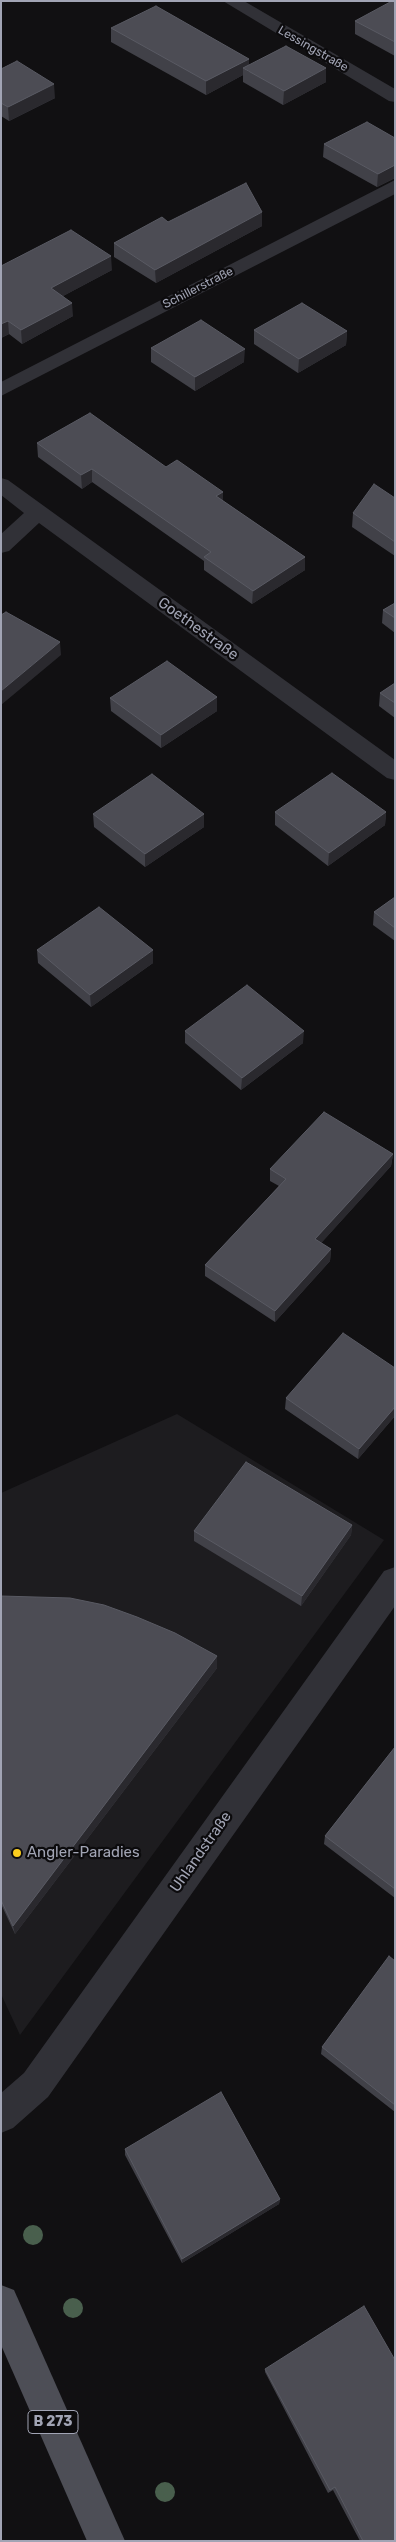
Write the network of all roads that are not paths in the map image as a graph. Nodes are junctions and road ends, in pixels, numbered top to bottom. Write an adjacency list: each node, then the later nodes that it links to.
1 (232, 1): 2 (street, Lessingstraße)
2 (395, 97)
3 (395, 186): 4 (street, Schillerstraße)
4 (1, 390)
5 (1, 485): 6 (street, Goethestraße)
6 (38, 512): 7 (street); 8 (street, Goethestraße)
7 (1, 546)
8 (395, 772)
9 (395, 1581): 10 (street, Uhlandstraße)
10 (1, 2116)
11 (1, 2303): 12 (main road, B 273)
12 (106, 2541)

